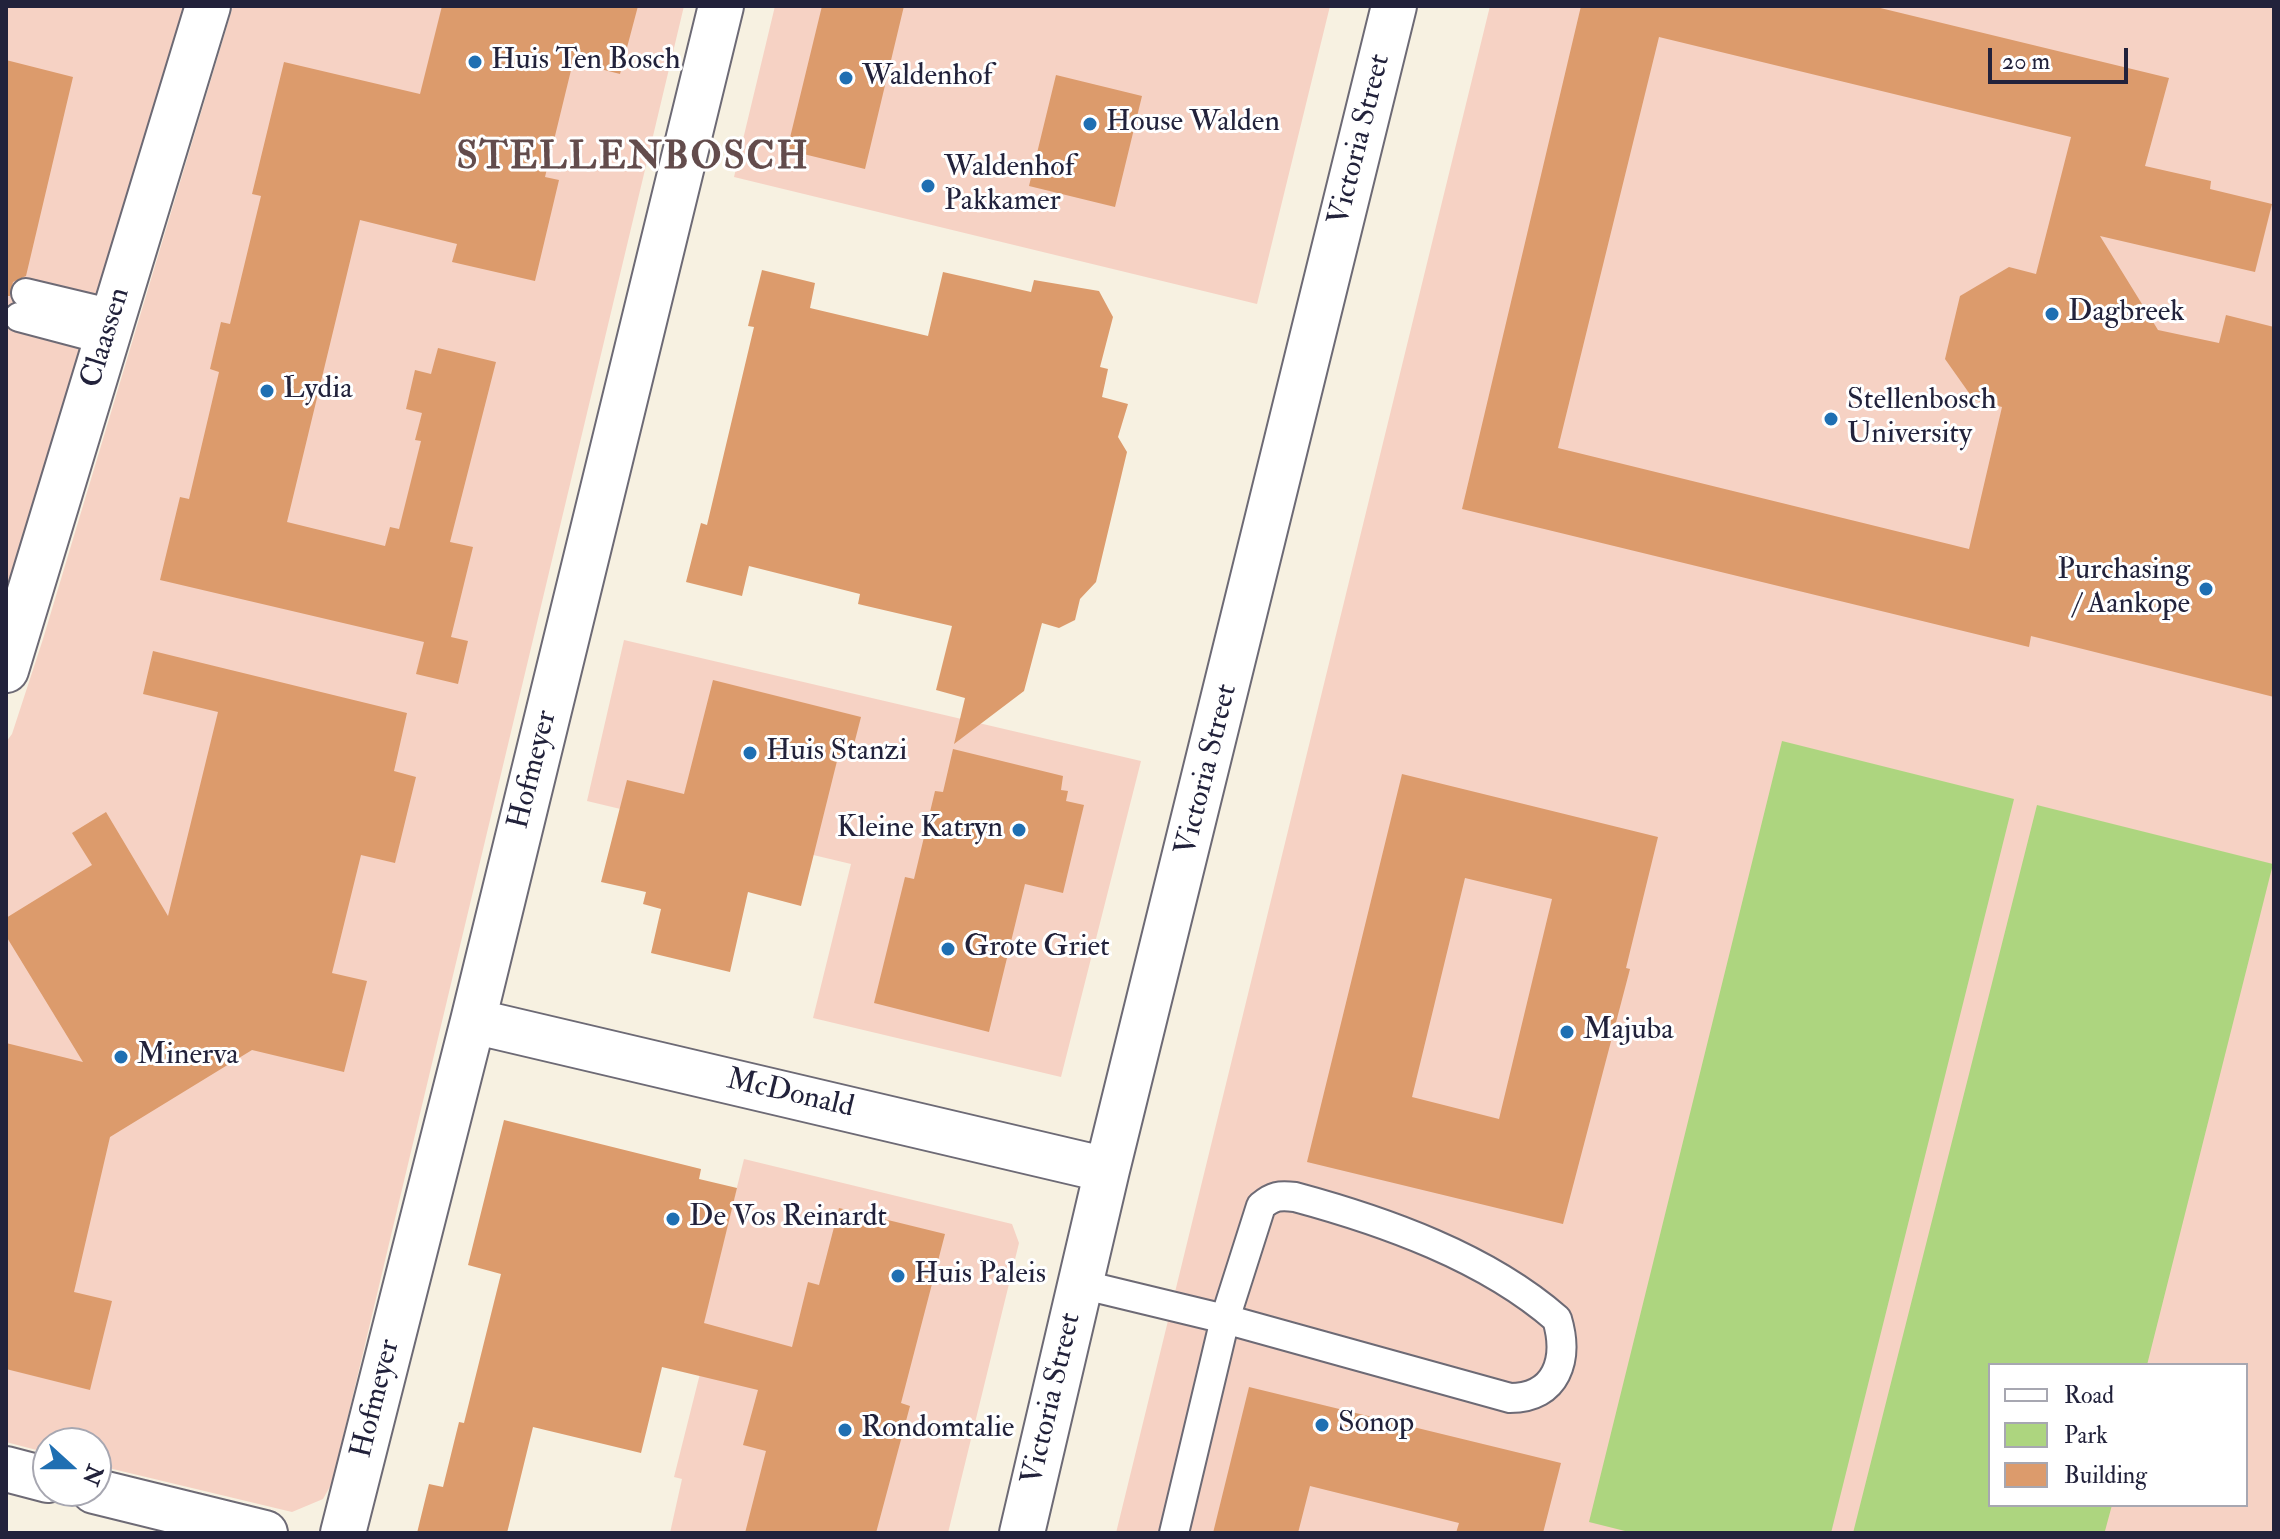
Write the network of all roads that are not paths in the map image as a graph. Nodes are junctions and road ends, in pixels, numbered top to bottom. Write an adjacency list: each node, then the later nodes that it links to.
1 (208, 6): 5 (street, Claassen)
2 (721, 6): 7 (street, Hofmeyer)
3 (1394, 6): 8 (street, Victoria Street)
4 (22, 305): 5 (lane)
5 (110, 327): 6 (street, Claassen)
6 (6, 670)
7 (473, 1021): 8 (street, McDonald); 15 (street, Hofmeyer)
8 (1107, 1170): 9 (street, Victoria Street)
9 (1080, 1284): 10 (lane); 16 (street, Victoria Street)
10 (1225, 1319): 10 (lane); 17 (lane)
11 (6, 1469): 12 (street)
12 (32, 1476)
13 (112, 1495): 14 (street)
14 (265, 1533)
15 (343, 1533)
16 (1022, 1533)
17 (1174, 1533)

